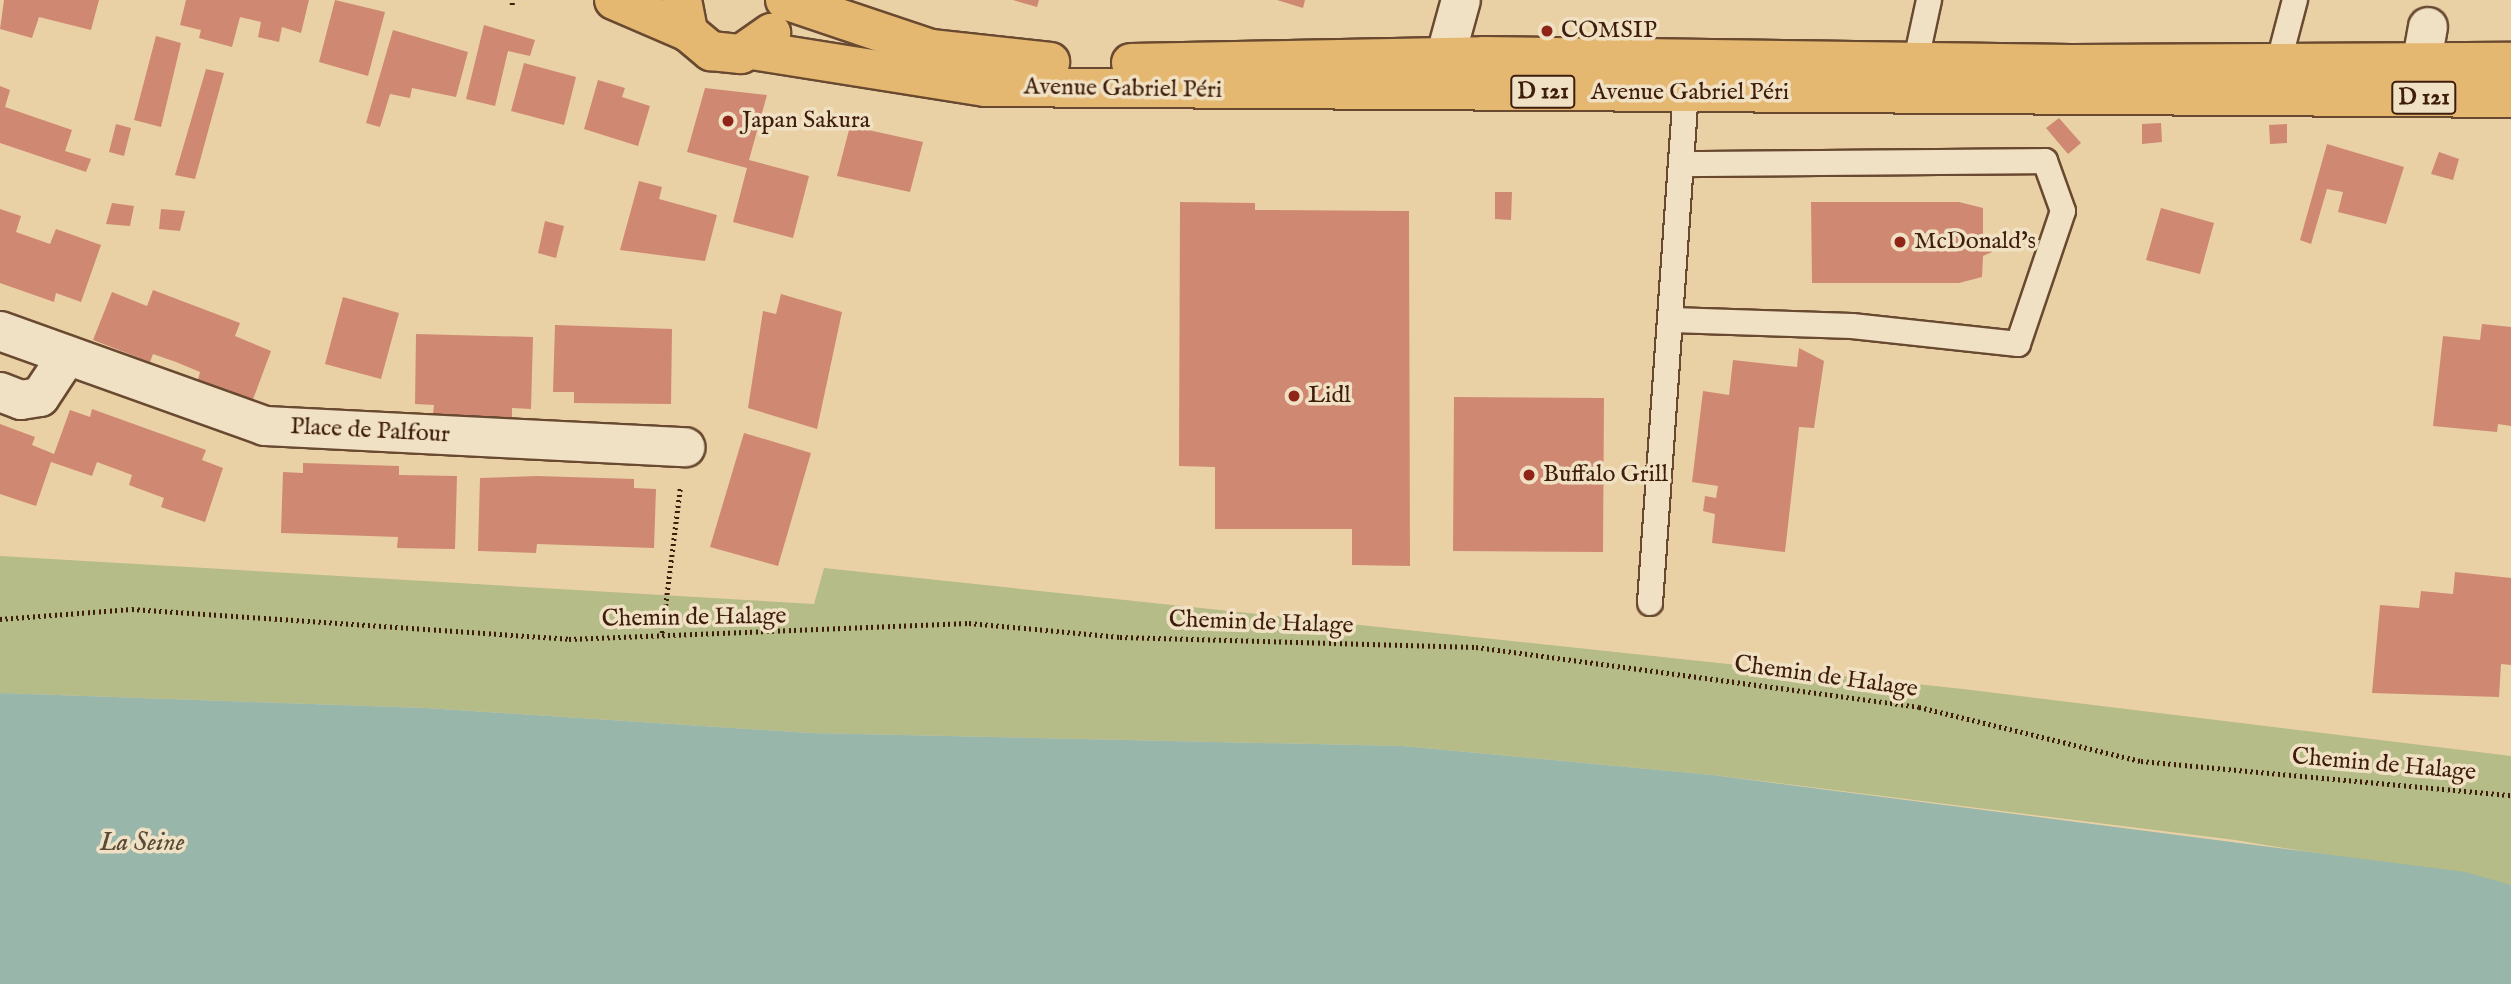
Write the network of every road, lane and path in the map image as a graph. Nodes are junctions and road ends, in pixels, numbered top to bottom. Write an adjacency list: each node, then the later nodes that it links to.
1 (614, 0): 7 (main road, Avenue Gabriel Péri)
2 (779, 0): 9 (main road)
3 (785, 0): 11 (main road, Avenue Gabriel Péri / D 121)
4 (1461, 0): 11 (street)
5 (1929, 0): 13 (lane)
6 (2295, 0): 14 (lane)
7 (685, 16): 9 (main road, Avenue Gabriel Péri)
8 (2426, 44): 10 (main road, D 121); 14 (main road, Avenue Gabriel Péri / D 121); 15 (street)
9 (752, 50): 11 (main road, Avenue Gabriel Péri / D 121)
10 (2511, 62)
11 (1439, 75): 12 (main road, Avenue Gabriel Péri / D 121)
12 (1687, 77): 13 (main road, Avenue Gabriel Péri / D 121); 17 (lane)
13 (1913, 78): 14 (main road, Avenue Gabriel Péri / D 121)
14 (2274, 79): 15 (main road, Avenue Gabriel Péri / D 121)
15 (2415, 98): 16 (main road, D 121)
16 (2511, 98)
17 (1684, 164): 18 (lane); 18 (lane)
18 (1672, 320): 23 (lane)
19 (0, 331): 20 (street, Place de Palfour)
20 (67, 356): 21 (street); 22 (street, Place de Palfour)
21 (0, 393)
22 (685, 447): 25 (path)
23 (1650, 603)
24 (0, 619): 25 (path, Chemin de Halage)
25 (662, 633): 26 (path, Chemin de Halage)
26 (2511, 795)

